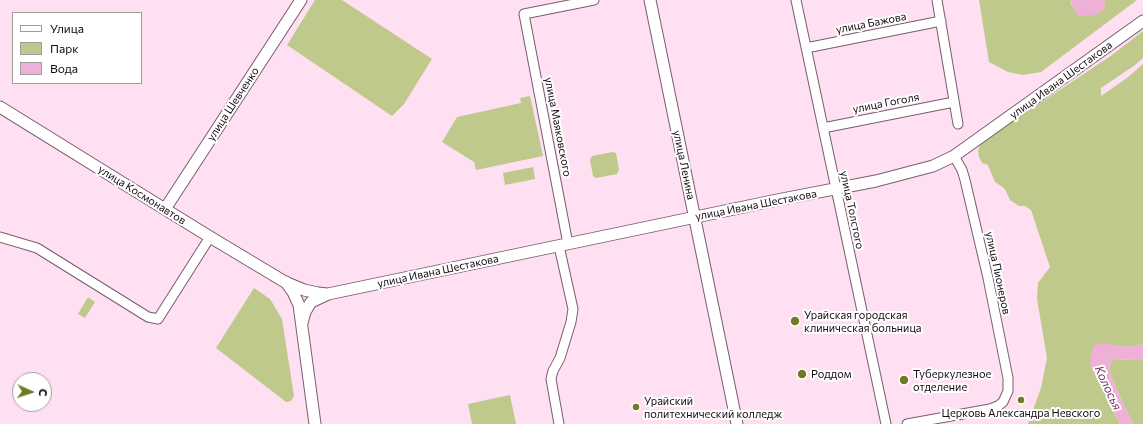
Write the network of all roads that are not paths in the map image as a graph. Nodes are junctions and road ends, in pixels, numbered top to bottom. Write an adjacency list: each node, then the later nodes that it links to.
1 (302, 0): 15 (main road, улица Шевченко)
2 (594, 0): 19 (street, улица Маяковского)
3 (650, 0): 16 (main road, улица Ленина)
4 (796, 0): 8 (street, улица Толстого)
5 (937, 0): 6 (street)
6 (941, 21): 8 (street, улица Бажова); 9 (street)
7 (1143, 21): 13 (main road, улица Ивана Шестакова)
8 (806, 48): 12 (street, улица Толстого)
9 (954, 102): 11 (street); 12 (street, улица Гоголя)
10 (0, 107): 15 (main road, улица Космонавтов)
11 (958, 124)
12 (823, 128): 14 (street, улица Толстого)
13 (954, 156): 14 (main road, улица Ивана Шестакова); 27 (street, улица Пионеров)
14 (835, 189): 16 (main road, улица Ивана Шестакова); 26 (street, улица Толстого)
15 (165, 209): 18 (main road, улица Космонавтов)
16 (695, 217): 19 (main road, улица Ивана Шестакова); 25 (main road, улица Ленина)
17 (0, 237): 18 (street)
18 (210, 237): 20 (main road, улица Космонавтов)
19 (564, 245): 21 (main road, улица Ивана Шестакова); 24 (street, улица Маяковского)
20 (285, 282): 21 (main road, улица Космонавтов); 22 (main road)
21 (328, 294): 22 (main road)
22 (302, 323): 23 (main road)
23 (315, 424)
24 (559, 424)
25 (737, 424)
26 (886, 424)
27 (907, 424)

